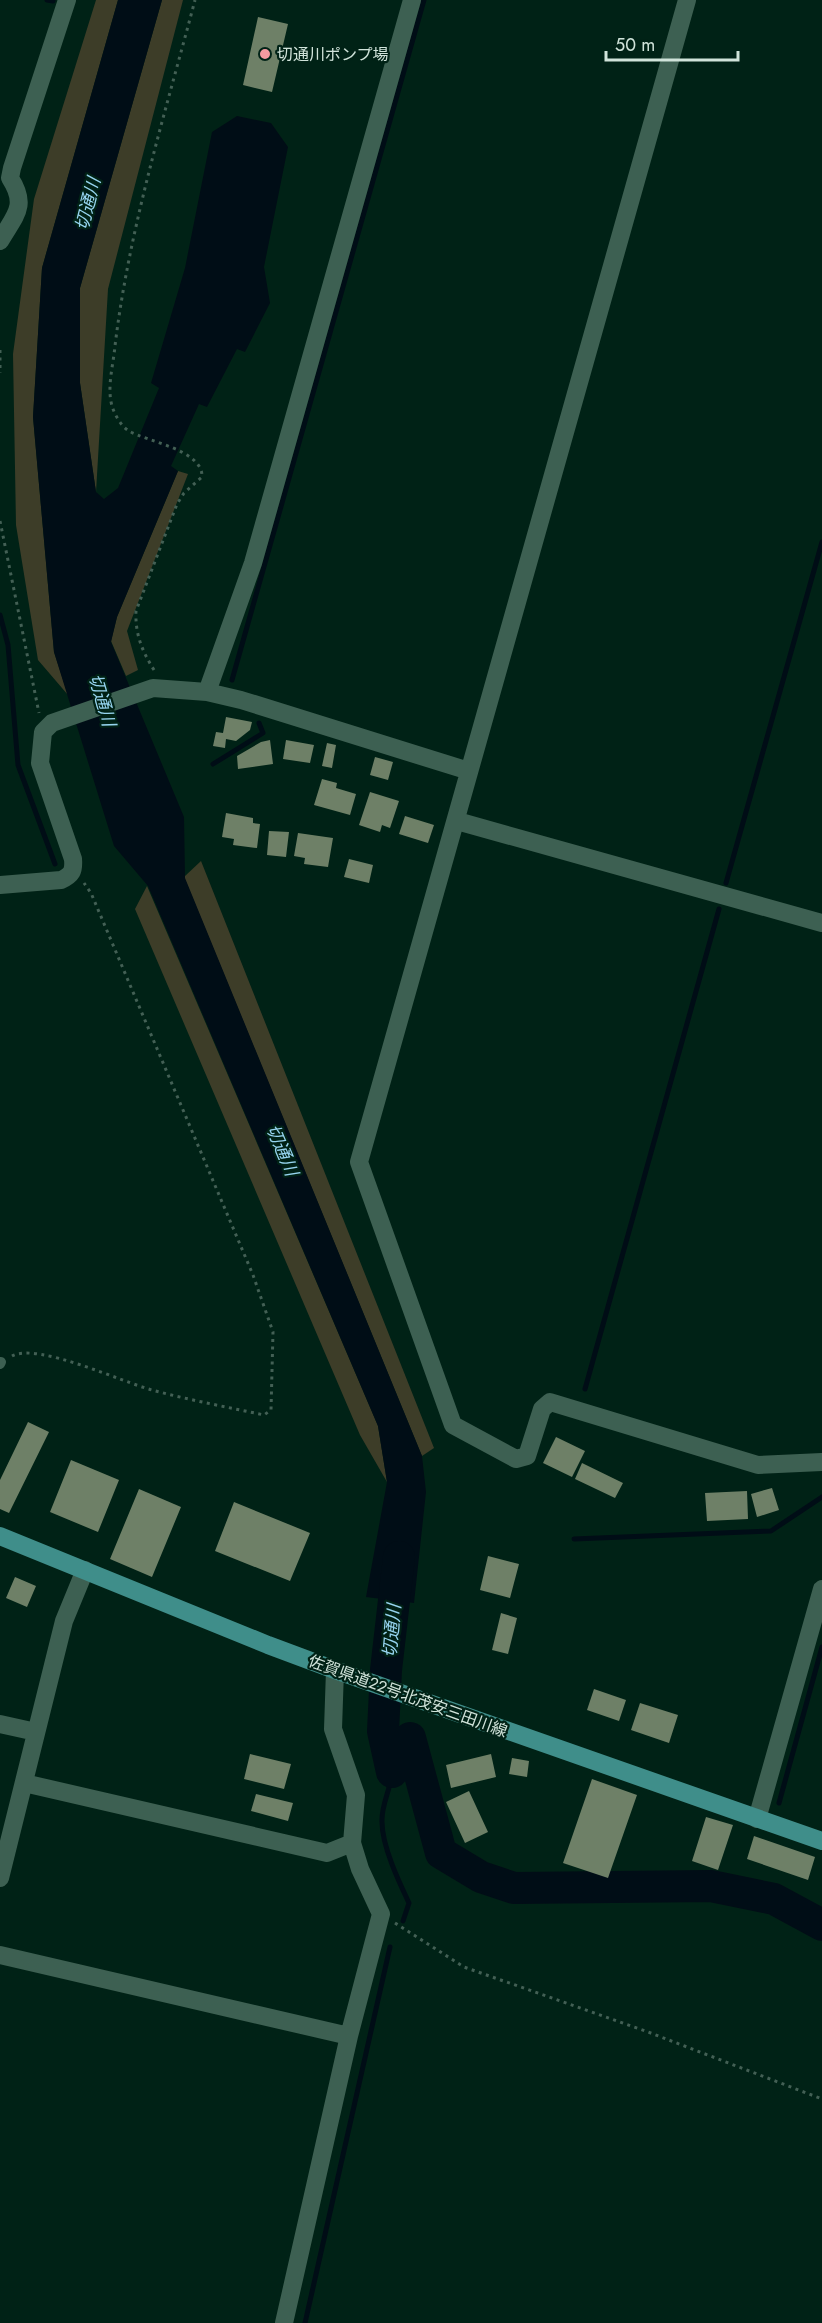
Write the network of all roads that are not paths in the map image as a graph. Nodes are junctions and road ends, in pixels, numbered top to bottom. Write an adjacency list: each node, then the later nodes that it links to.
1 (67, 0): 4 (street)
2 (412, 0): 6 (street)
3 (687, 0): 7 (street)
4 (5, 177): 5 (street)
5 (0, 241)
6 (207, 692): 7 (street); 9 (street)
7 (469, 771): 8 (street)
8 (457, 821): 10 (street); 11 (street)
9 (0, 885)
10 (822, 923)
11 (822, 1462)
12 (0, 1536): 13 (main road, 佐賀県道22号北茂安三田川線)
13 (85, 1570): 15 (main road, 佐賀県道22号北茂安三田川線); 17 (street)
14 (822, 1588): 19 (street)
15 (340, 1672): 19 (main road, 佐賀県道22号北茂安三田川線); 21 (street)
16 (0, 1724): 17 (street)
17 (36, 1732): 18 (street)
18 (24, 1783): 21 (street); 22 (street)
19 (757, 1819): 20 (main road, 佐賀県道22号北茂安三田川線)
20 (822, 1841)
21 (352, 1844): 24 (street)
22 (0, 1878)
23 (0, 1955): 24 (street)
24 (349, 2036): 25 (street)
25 (284, 2323)

